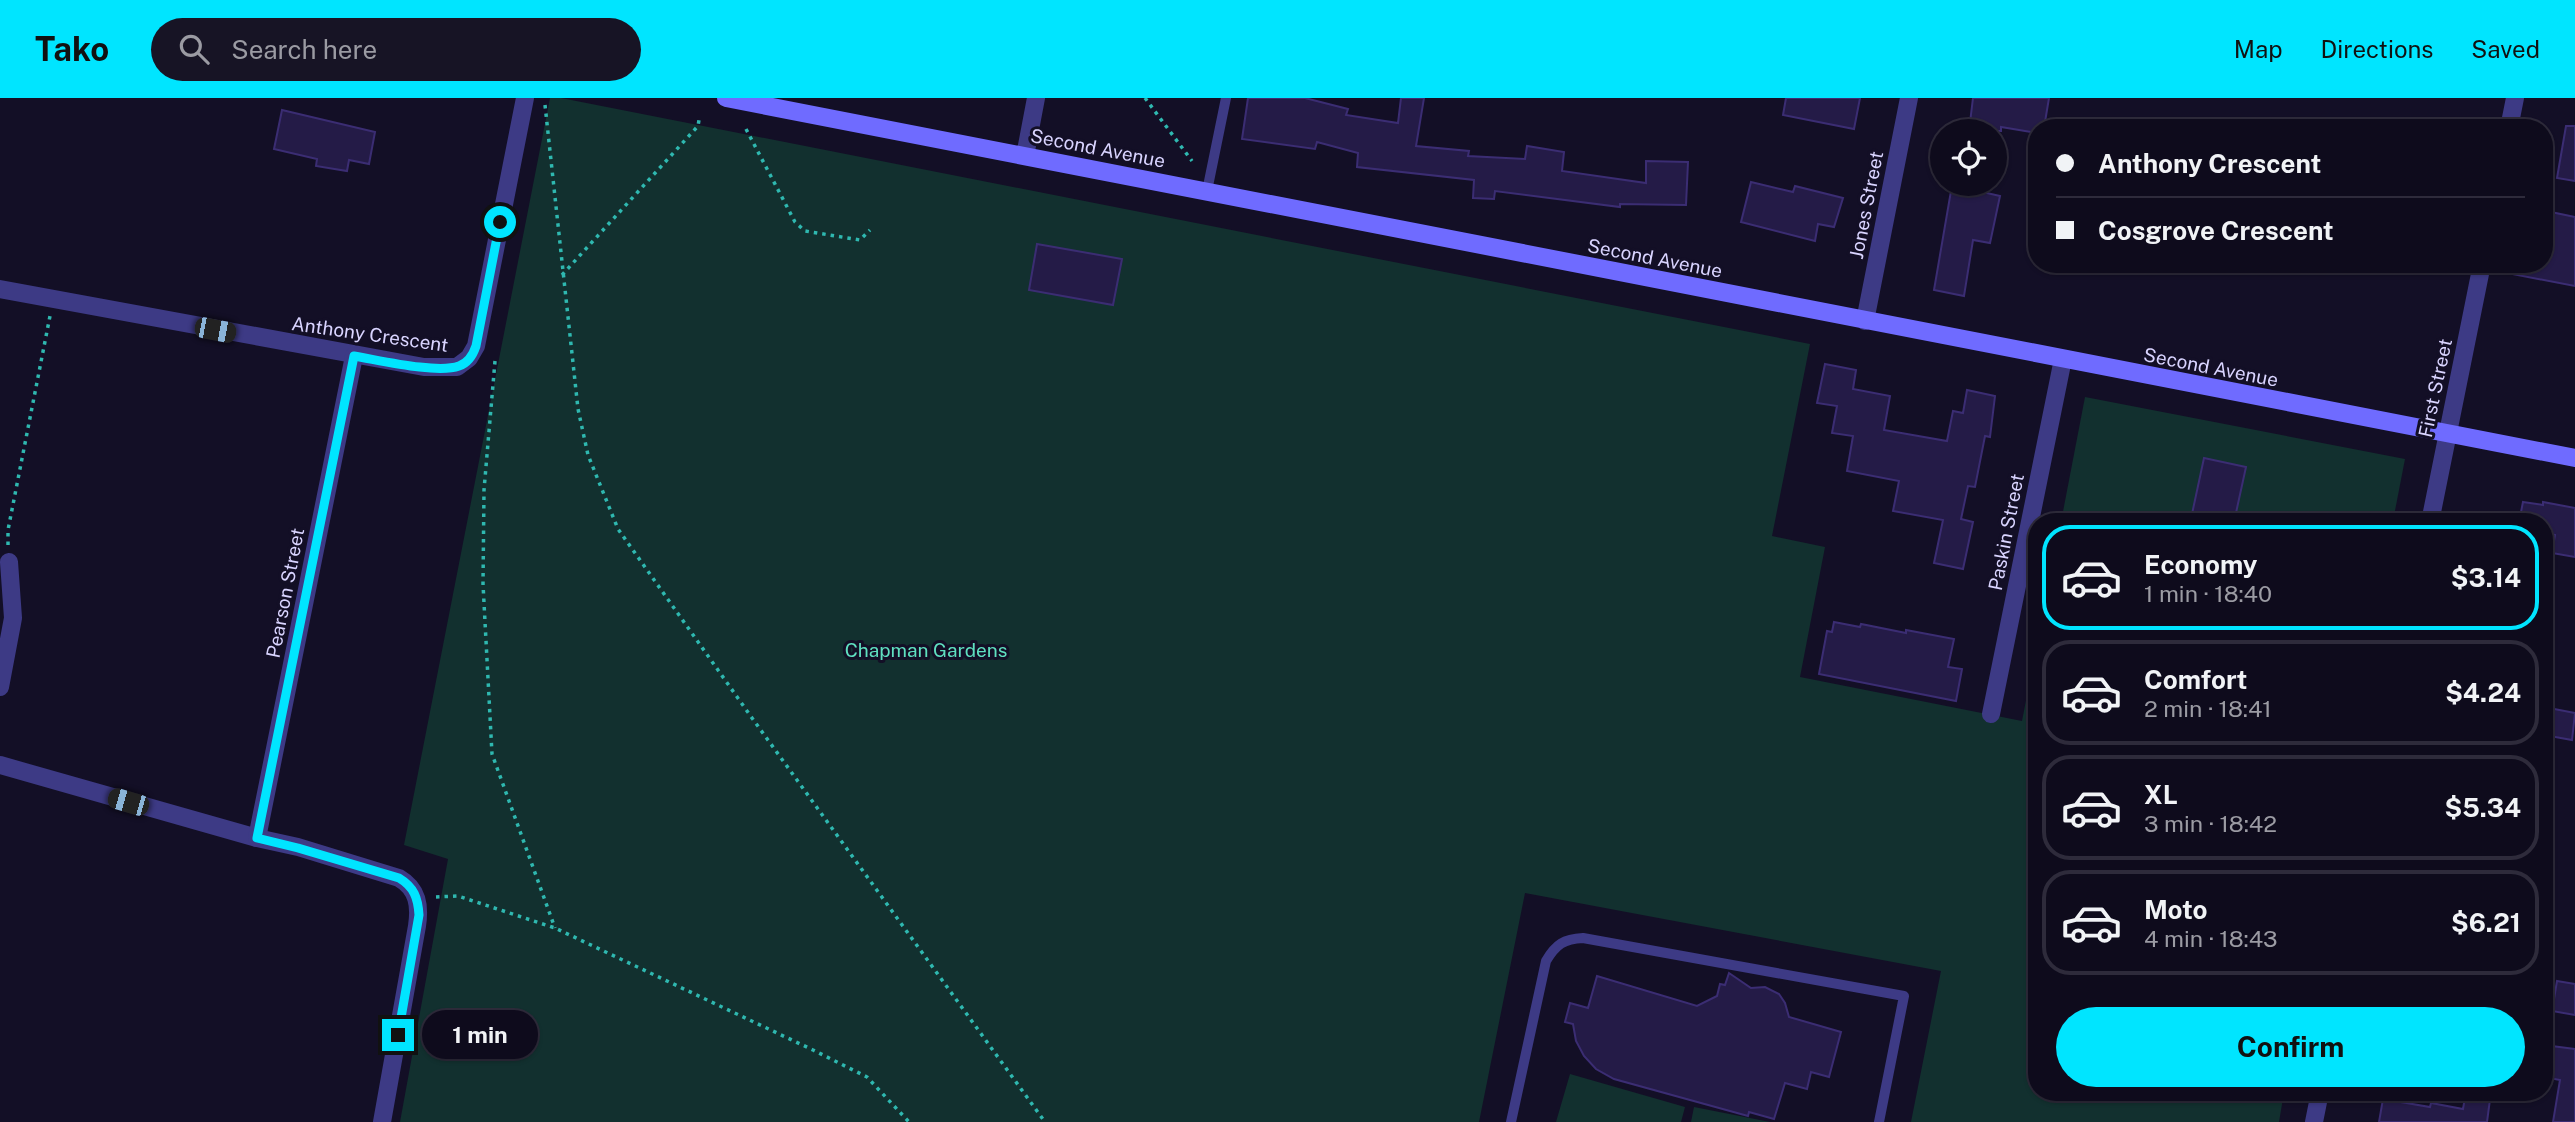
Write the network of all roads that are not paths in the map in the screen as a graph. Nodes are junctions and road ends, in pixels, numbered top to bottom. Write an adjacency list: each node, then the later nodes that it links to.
1 (525, 98): 13 (street, Anthony Crescent)
2 (726, 98): 8 (street, Second Avenue)
3 (1036, 98): 8 (street)
4 (1226, 98): 9 (lane)
5 (1909, 98): 12 (street, Jones Street)
6 (2515, 98): 7 (street)
7 (2511, 119)
8 (1025, 156): 9 (street, Second Avenue)
9 (1207, 191): 12 (street, Second Avenue)
10 (2480, 273): 15 (street, First Street)
11 (0, 289): 13 (street, Anthony Crescent)
12 (1865, 321): 14 (street, Second Avenue)
13 (354, 356): 24 (street, Pearson Street)
14 (2063, 359): 15 (street, Second Avenue); 17 (street, Paskin Street)
15 (2446, 434): 16 (street, Second Avenue); 18 (street, First Street)
16 (2575, 458)
17 (2032, 513)
18 (2432, 513)
19 (2028, 532): 22 (street, Paskin Street)
20 (9, 562): 21 (street)
21 (0, 688)
22 (1991, 714)
23 (0, 765): 24 (street)
24 (257, 838): 26 (street)
25 (2318, 1101): 29 (street)
26 (382, 1122)
27 (1511, 1122): 28 (lane)
28 (1879, 1122)
29 (2314, 1122)

